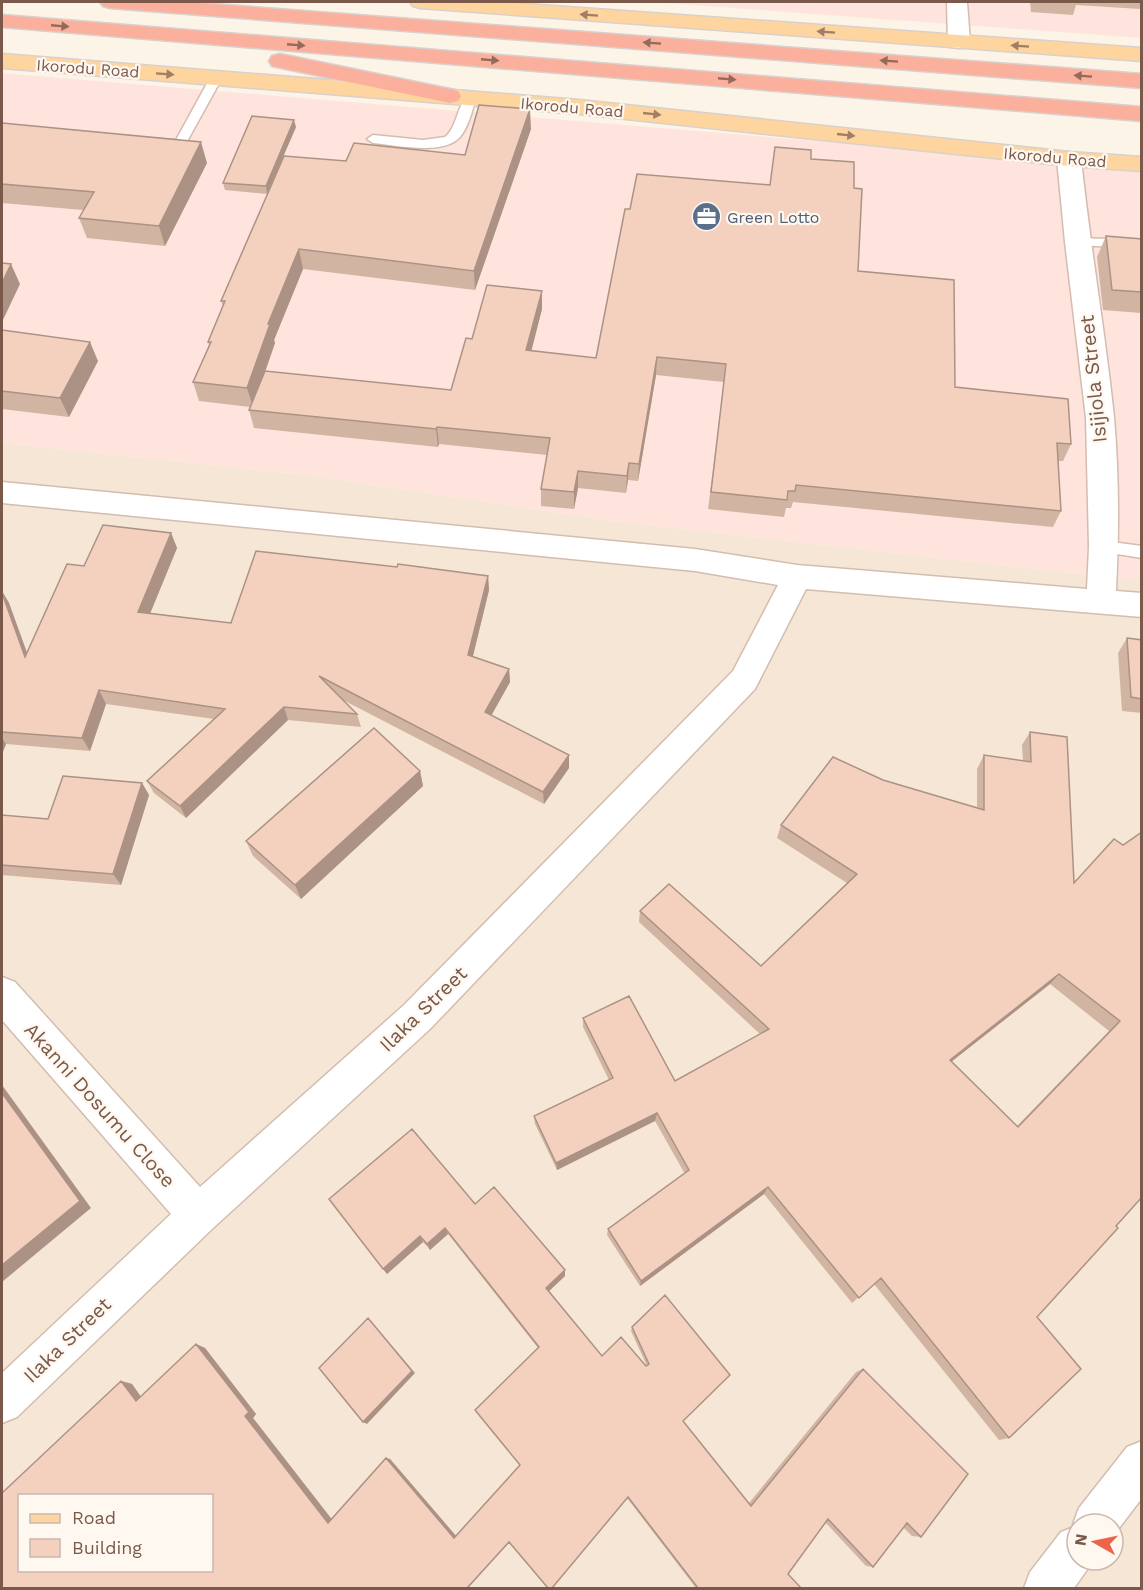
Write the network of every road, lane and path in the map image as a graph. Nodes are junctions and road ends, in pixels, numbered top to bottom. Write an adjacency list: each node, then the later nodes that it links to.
1 (110, 2): 5 (highway)
2 (420, 2): 4 (main road)
3 (957, 2): 8 (street)
4 (542, 11): 5 (highway); 8 (main road, one-way to 4)
5 (285, 16): 12 (highway, one-way to 5)
6 (2, 21): 7 (highway, one-way to 7)
7 (146, 32): 13 (highway); 14 (highway, one-way to 14)
8 (959, 42): 9 (main road, one-way to 8)
9 (1142, 55)
10 (2, 61): 11 (main road, Ikorodu Road, one-way to 11)
11 (216, 78): 13 (main road, Ikorodu Road); 16 (lane)
12 (1142, 81)
13 (460, 97): 15 (lane); 17 (main road, Ikorodu Road, one-way to 17)
14 (1142, 114)
15 (373, 139)
16 (148, 141)
17 (1069, 159): 18 (main road, Ikorodu Road); 19 (street, Isijiola Street)
18 (1142, 164)
19 (1077, 242): 20 (lane); 22 (street, Isijiola Street)
20 (1142, 244)
21 (2, 492): 24 (street)
22 (1104, 548): 23 (lane); 25 (street, Isijiola Street)
23 (1142, 552)
24 (797, 577): 25 (street); 28 (street, Ilaka Street)
25 (1101, 600): 26 (street)
26 (1142, 605)
27 (2, 994): 28 (street, Akanni Dosumu Close)
28 (198, 1215): 29 (street, Ilaka Street)
29 (2, 1402)
30 (1142, 1462): 31 (street)
31 (1104, 1512)
32 (1065, 1563): 33 (street)
33 (1046, 1588)

